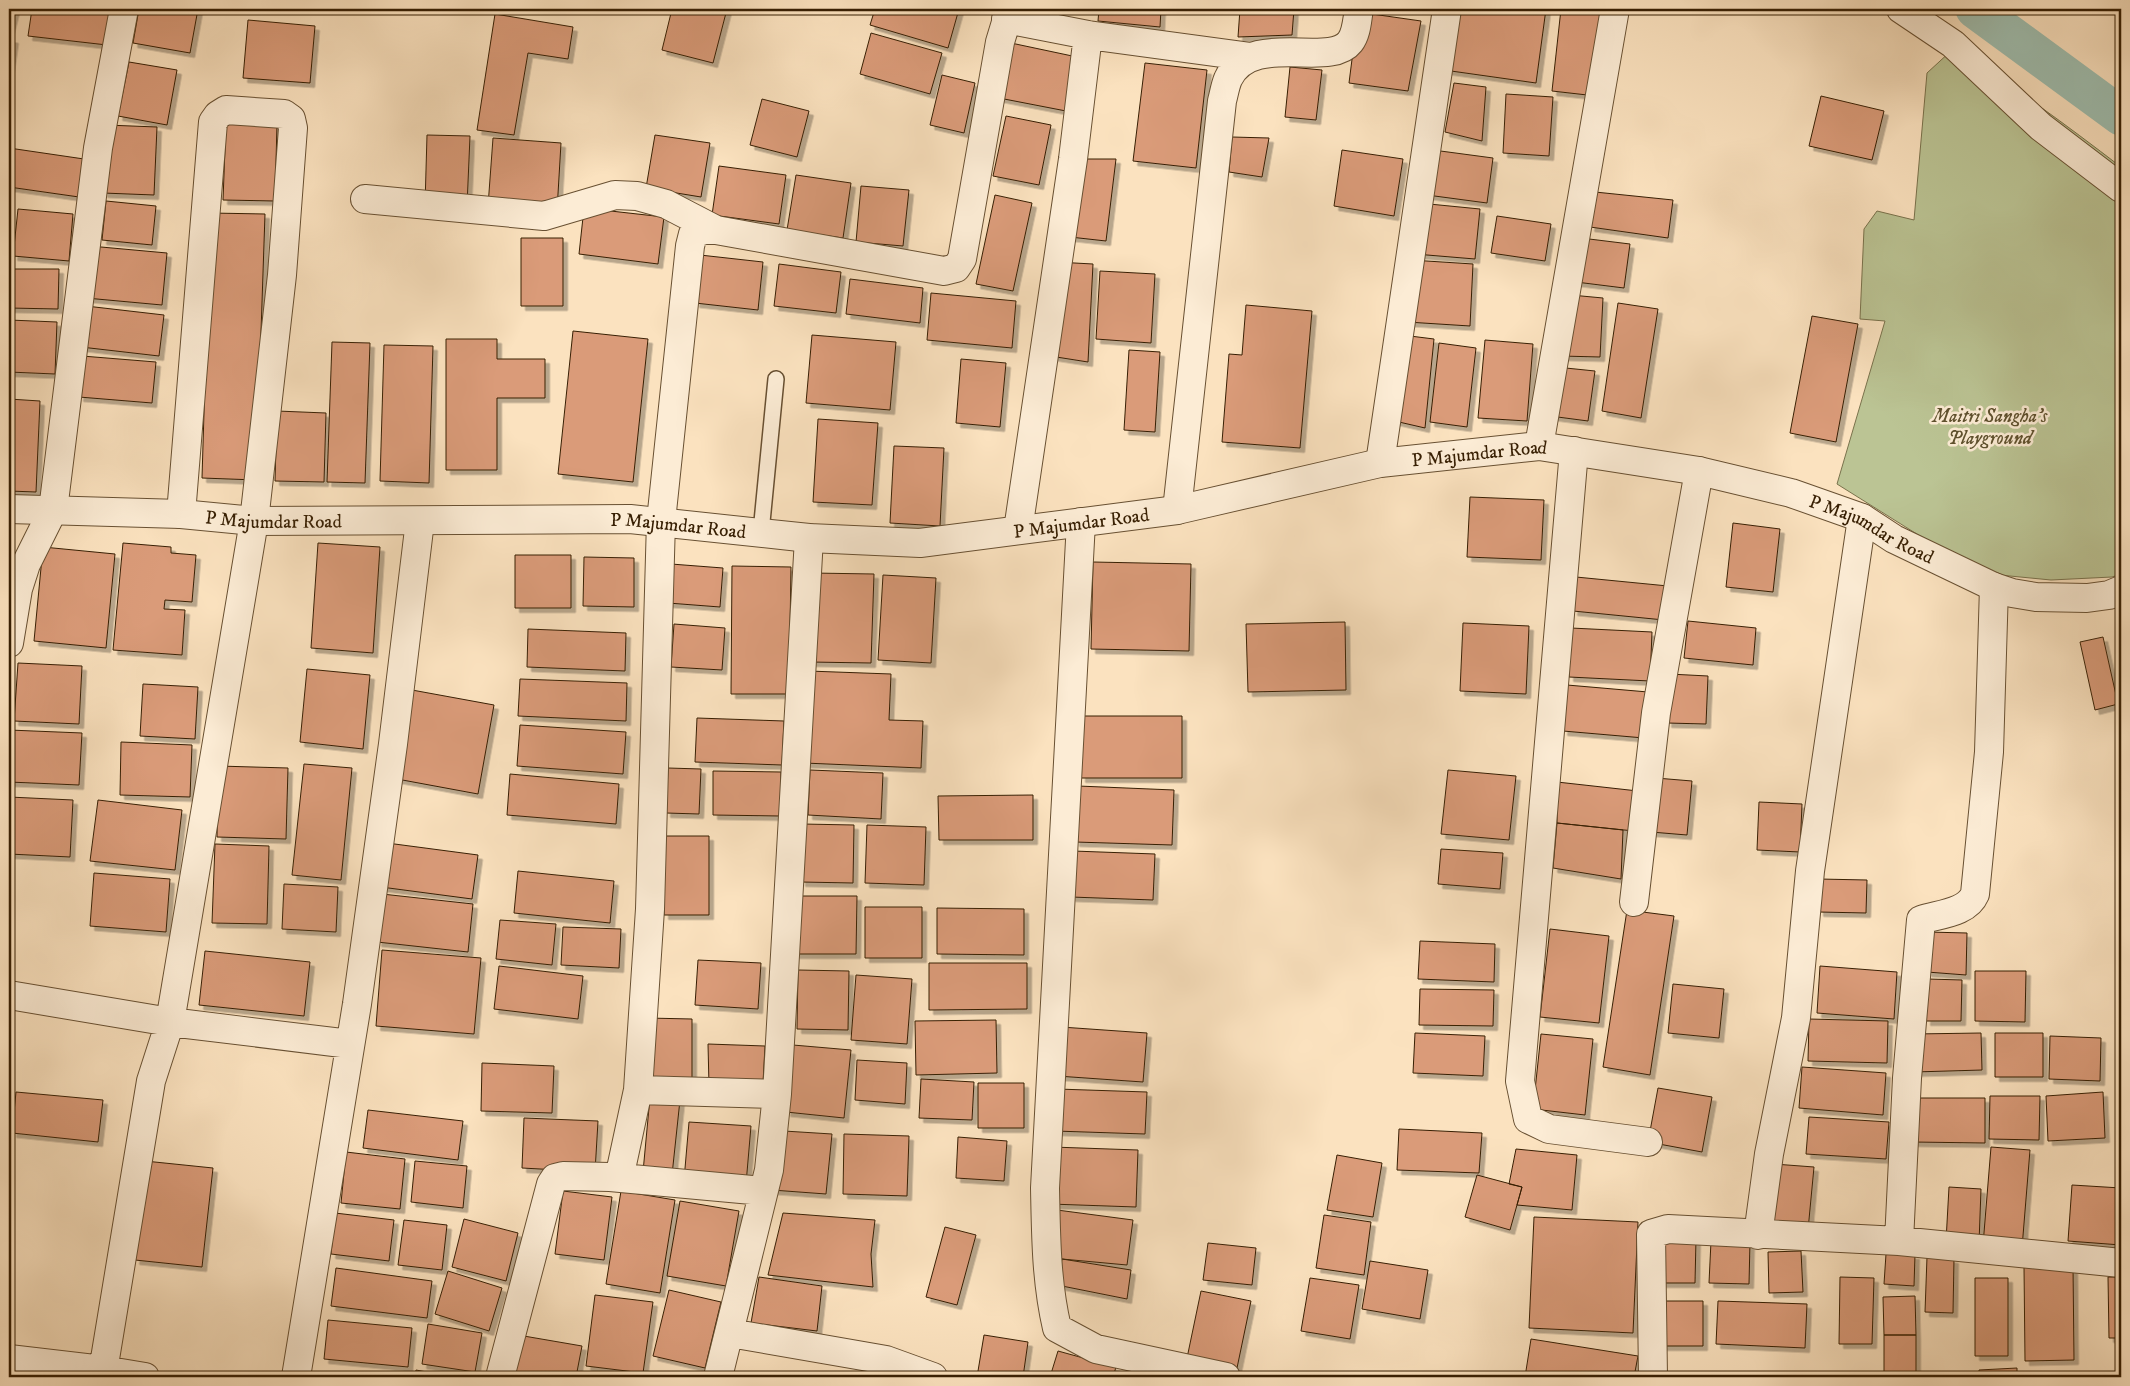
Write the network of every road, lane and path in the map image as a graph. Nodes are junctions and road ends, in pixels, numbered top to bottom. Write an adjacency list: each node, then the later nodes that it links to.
1 (124, 9): 18 (street)
2 (1359, 9): 8 (street)
3 (1447, 9): 15 (street)
4 (1615, 9): 13 (street)
5 (1901, 9): 9 (street)
6 (1008, 14): 7 (street); 11 (street)
7 (1088, 35): 8 (street); 26 (street)
8 (1251, 57): 19 (street)
9 (2121, 188)
10 (365, 199): 11 (street)
11 (716, 230): 24 (street)
12 (776, 379): 27 (lane)
13 (1538, 446): 14 (street, P Majumdar Road); 15 (street, P Majumdar Road)
14 (1574, 452): 16 (street, P Majumdar Road); 38 (street)
15 (1380, 463): 19 (street, P Majumdar Road)
16 (1699, 471): 21 (street, P Majumdar Road); 32 (street)
17 (9, 509): 18 (street, P Majumdar Road)
18 (53, 510): 20 (street, P Majumdar Road); 31 (street)
19 (1177, 510): 25 (street, P Majumdar Road)
20 (181, 514): 22 (street, P Majumdar Road); 22 (street)
21 (1862, 518): 29 (street, P Majumdar Road); 41 (street)
22 (254, 521): 23 (street, P Majumdar Road); 34 (street)
23 (420, 521): 24 (street, P Majumdar Road); 35 (street)
24 (661, 521): 27 (street, P Majumdar Road); 36 (street)
25 (1081, 522): 26 (street, P Majumdar Road); 46 (street)
26 (1018, 530): 28 (street, P Majumdar Road)
27 (760, 532): 28 (street, P Majumdar Road)
28 (809, 538): 37 (street)
29 (1994, 587): 30 (street, P Majumdar Road); 42 (street)
30 (2121, 590)
31 (9, 643)
32 (1634, 902)
33 (9, 995): 34 (street)
34 (170, 1022): 35 (street); 47 (street)
35 (350, 1044): 49 (street)
36 (638, 1090): 37 (street); 39 (street)
37 (777, 1094): 40 (street)
38 (1648, 1142)
39 (610, 1177): 40 (street); 50 (street)
40 (763, 1191): 44 (street)
41 (1758, 1235): 42 (street); 54 (street)
42 (1899, 1241): 43 (street)
43 (2121, 1263)
44 (730, 1333): 51 (street); 52 (street)
45 (9, 1359): 47 (street)
46 (1183, 1373): 53 (street)
47 (102, 1374): 48 (street)
48 (145, 1377)
49 (296, 1377)
50 (500, 1377)
51 (718, 1377)
52 (933, 1377)
53 (1226, 1377)
54 (1653, 1377)

